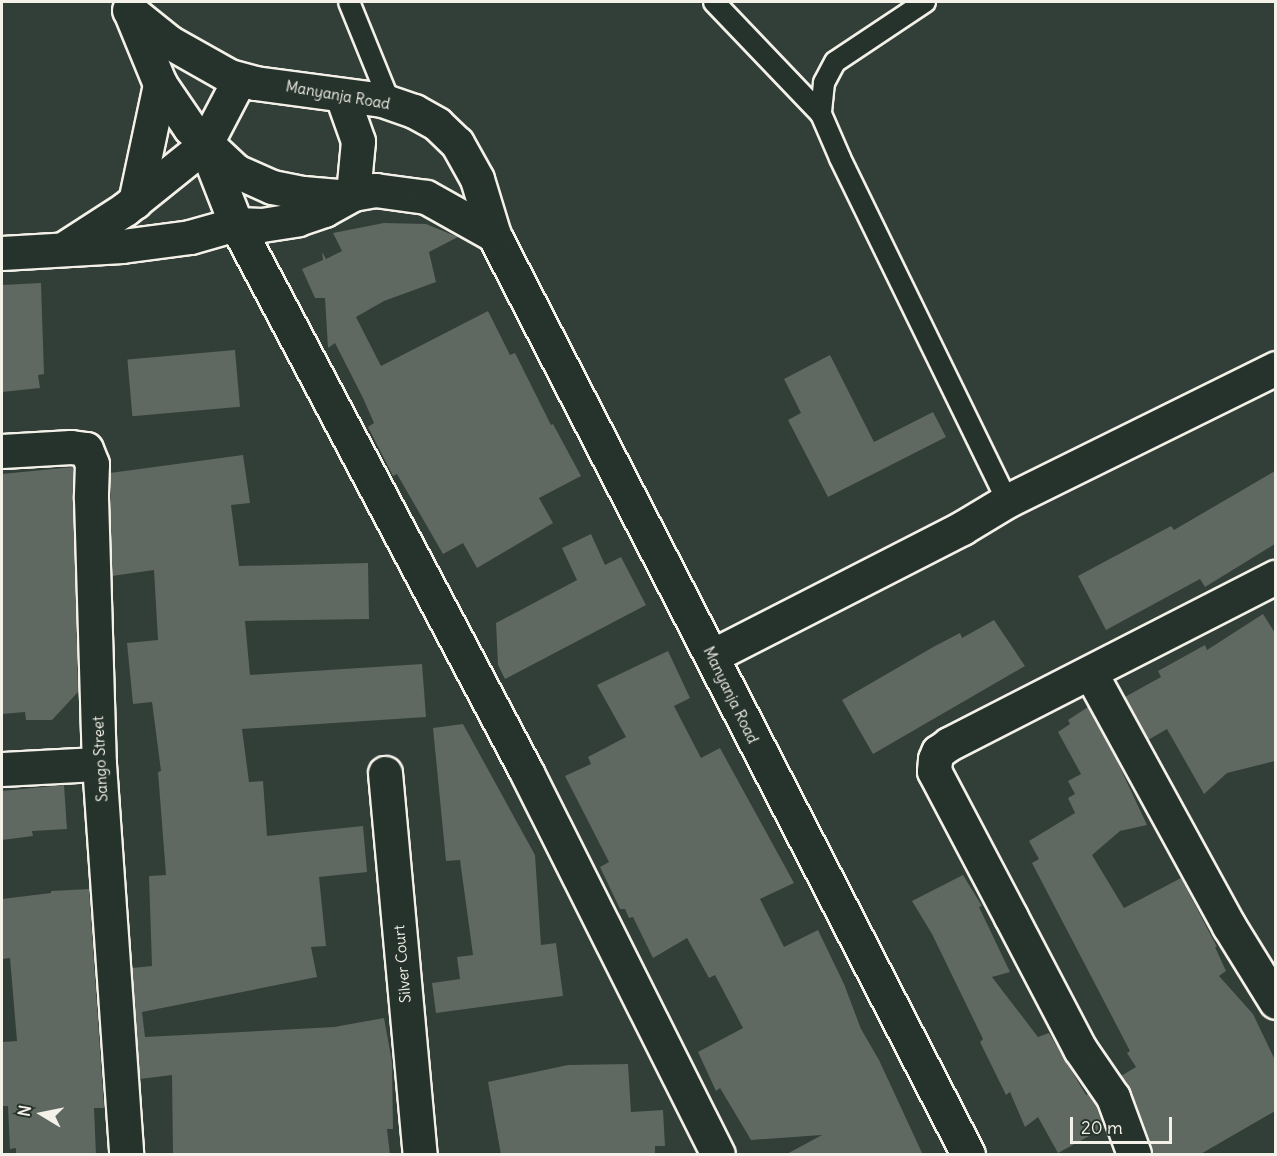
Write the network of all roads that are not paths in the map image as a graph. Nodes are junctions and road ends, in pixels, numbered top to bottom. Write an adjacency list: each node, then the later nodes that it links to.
1 (349, 2): 8 (lane)
2 (714, 2): 9 (lane)
3 (925, 2): 9 (lane)
4 (127, 6): 5 (street, Manyanja Road); 6 (street, Manyanja Road)
5 (239, 80): 7 (street, Manyanja Road); 10 (street)
6 (160, 84): 10 (street, Manyanja Road); 12 (street)
7 (342, 96): 8 (street, Manyanja Road); 11 (street)
8 (390, 103): 14 (street, Manyanja Road)
9 (821, 114): 19 (lane)
10 (205, 145): 11 (street, Manyanja Road); 12 (street); 13 (street)
11 (353, 194): 13 (street); 14 (street, Manyanja Road)
12 (135, 202): 15 (street)
13 (236, 224): 15 (street); 29 (street)
14 (494, 235): 21 (street, Manyanja Road)
15 (64, 248): 16 (street)
16 (2, 253)
17 (1275, 368): 19 (street)
18 (2, 451): 23 (street, Sango Street)
19 (1008, 501): 21 (street)
20 (1273, 584): 22 (street)
21 (712, 656): 30 (street, Manyanja Road)
22 (1091, 674): 26 (street); 31 (street)
23 (99, 764): 24 (street); 27 (street, Sango Street)
24 (2, 769)
25 (385, 772): 28 (street, Silver Court)
26 (1275, 1002)
27 (126, 1155)
28 (420, 1155)
29 (718, 1155)
30 (968, 1155)
31 (1134, 1155)

